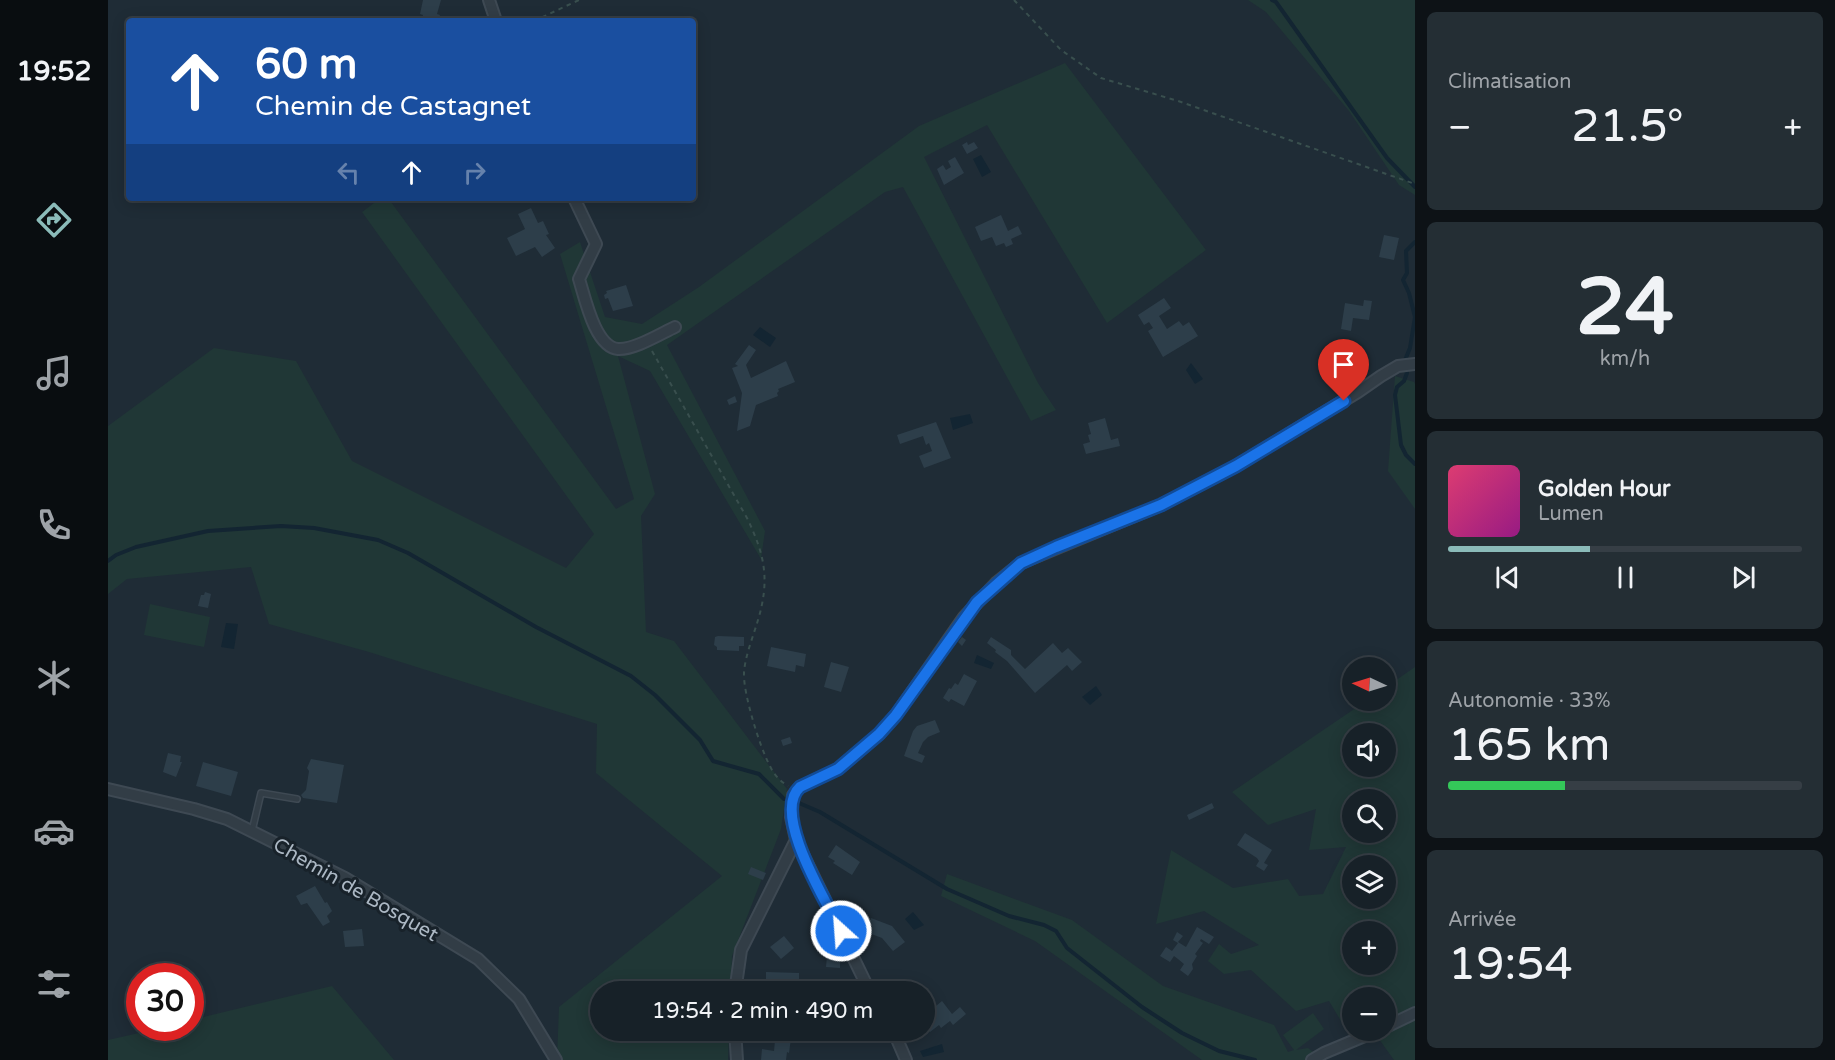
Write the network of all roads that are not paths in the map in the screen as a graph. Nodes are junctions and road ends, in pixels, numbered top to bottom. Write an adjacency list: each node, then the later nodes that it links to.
1 (489, 0): 2 (street)
2 (495, 18)
3 (575, 201): 4 (street)
4 (675, 327)
5 (1407, 365): 9 (street)
6 (108, 789): 8 (street, Chemin de Bosquet)
7 (297, 800): 8 (lane)
8 (252, 831): 17 (street, Chemin de Bosquet)
9 (796, 840): 10 (street); 11 (street)
10 (737, 981)
11 (865, 981)
12 (1415, 1013): 13 (street)
13 (1396, 1022)
14 (735, 1041): 18 (street)
15 (898, 1041): 19 (street)
16 (1353, 1041): 20 (street)
17 (556, 1060)
18 (736, 1060)
19 (906, 1060)
20 (1312, 1060)

